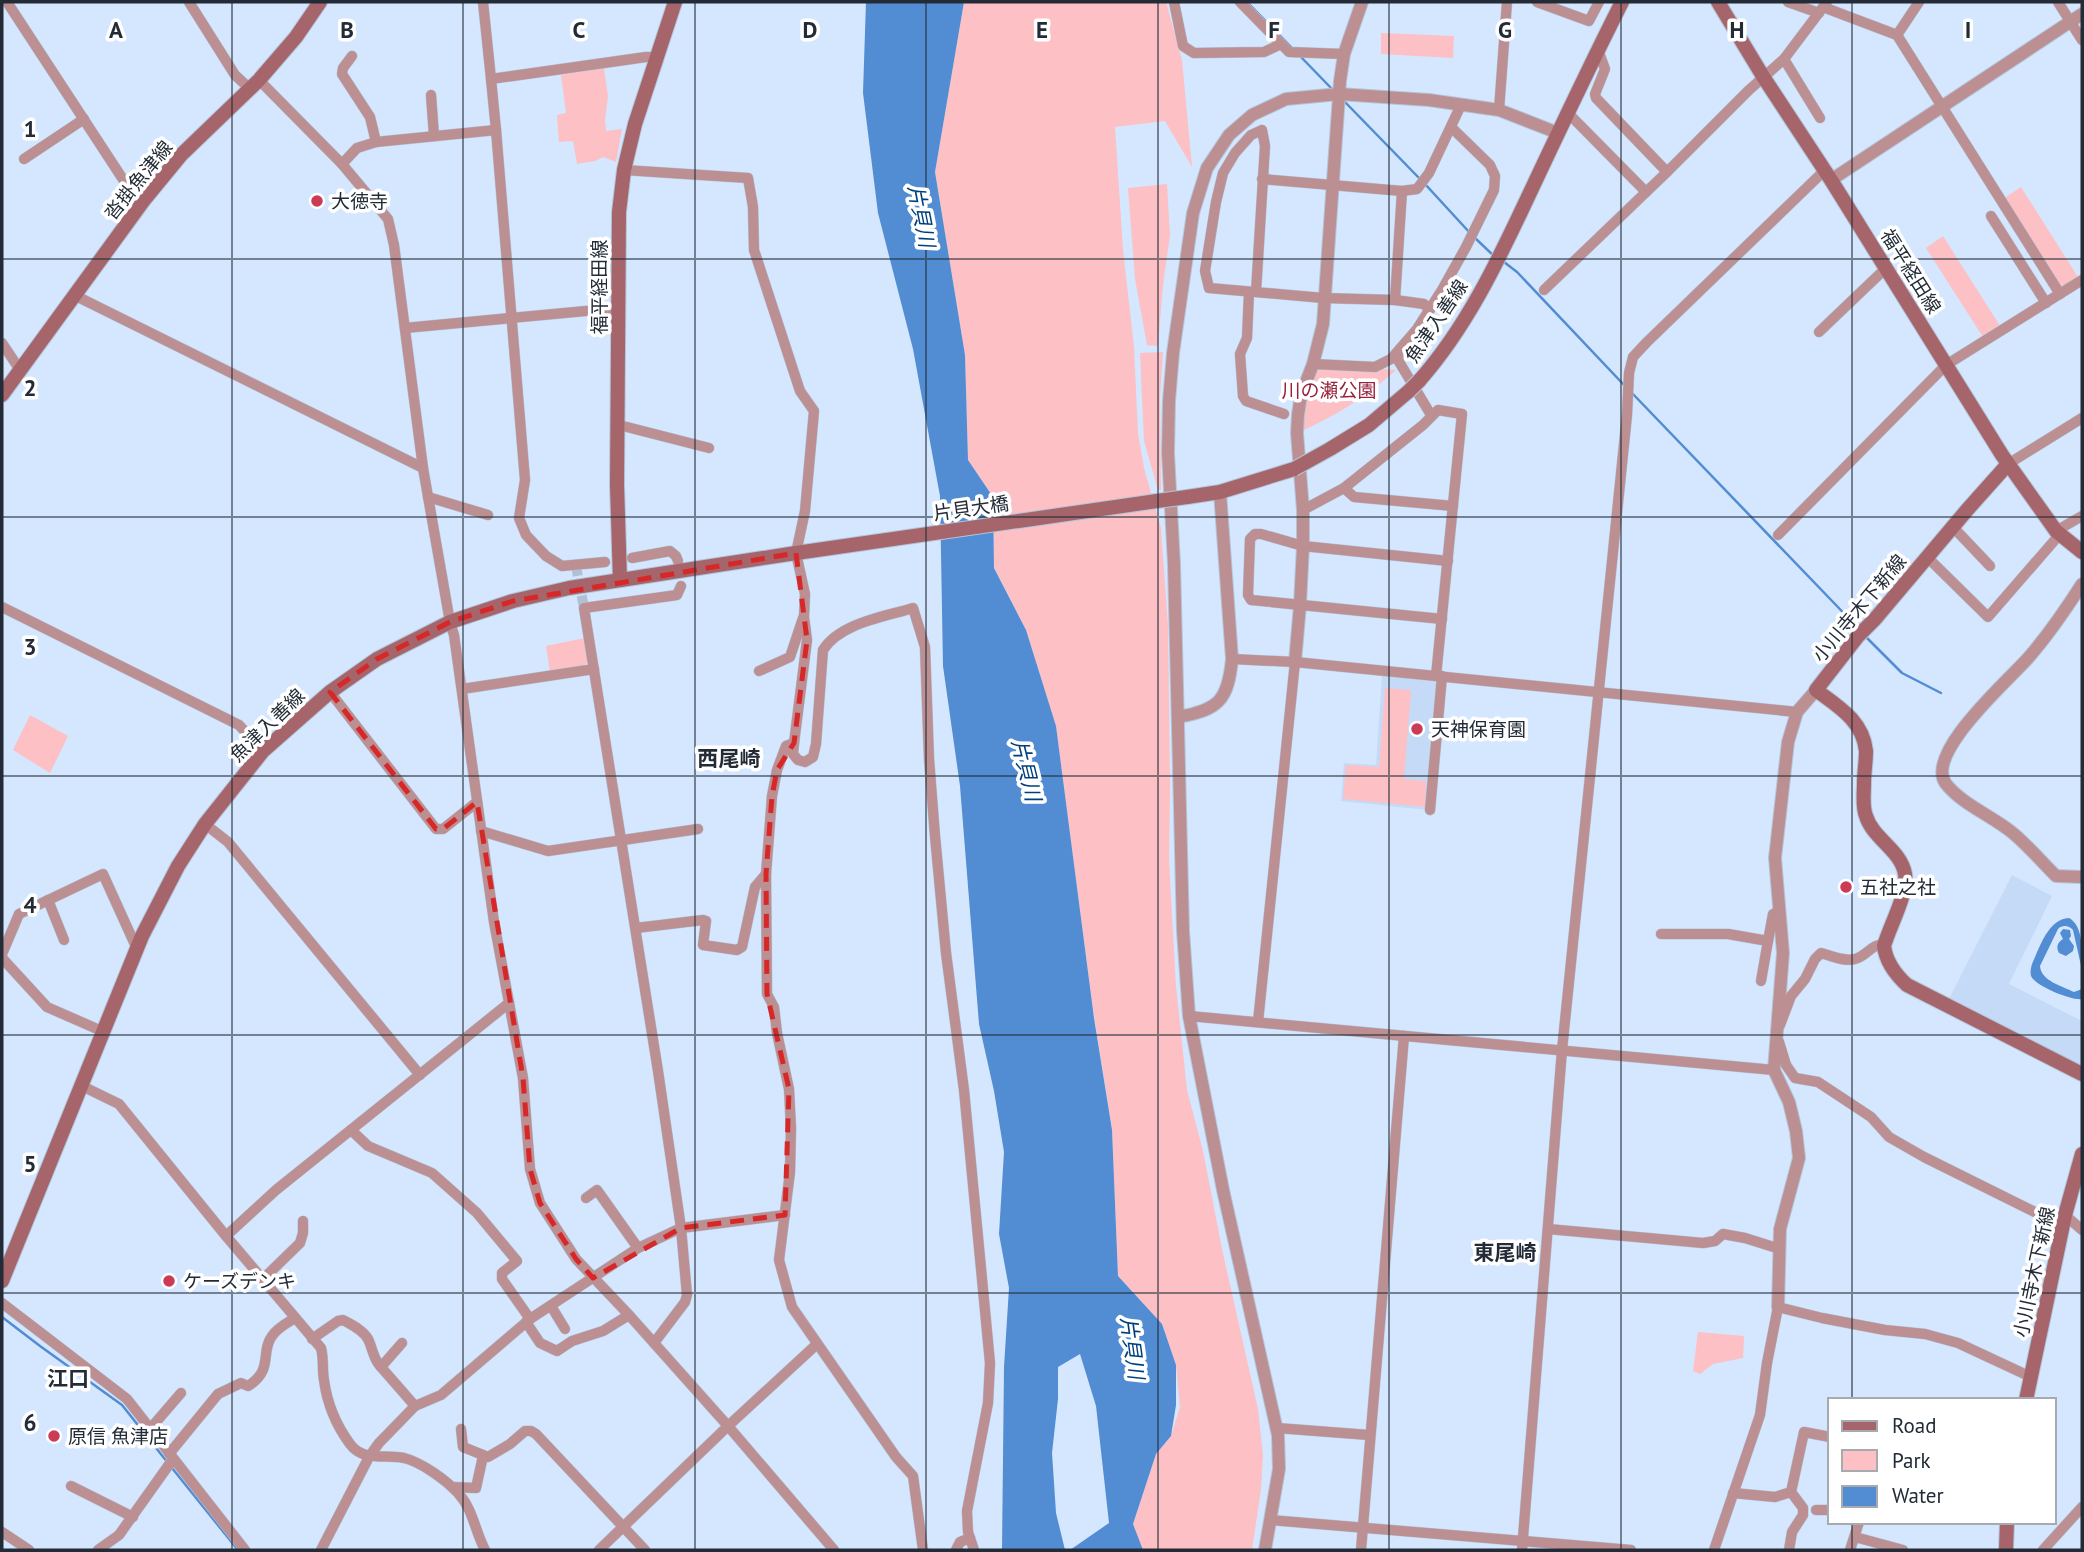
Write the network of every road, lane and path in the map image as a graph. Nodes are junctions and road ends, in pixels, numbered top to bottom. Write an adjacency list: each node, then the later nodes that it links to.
1 (6, 2): 38 (street)
2 (189, 2): 30 (street)
3 (320, 2): 30 (main road, 沓掛魚津線)
4 (483, 2): 29 (street)
5 (676, 2): 26 (main road, 福平経田線)
6 (1174, 2): 22 (street)
7 (1240, 2): 22 (street)
8 (1507, 2): 35 (street)
9 (1537, 2): 10 (street)
10 (1599, 2)
11 (1622, 2): 23 (main road, 魚津入善線)
12 (1718, 2): 28 (main road, 福平経田線)
13 (1788, 2): 17 (street)
14 (1919, 2): 20 (street)
15 (2058, 2): 19 (street)
16 (1359, 3): 24 (street)
17 (1823, 7): 20 (street); 27 (street)
18 (2082, 14): 19 (street)
19 (2070, 22): 21 (street); 34 (street)
20 (1897, 35): 34 (street)
21 (2082, 40)
22 (1282, 44): 24 (street)
23 (1598, 50): 36 (main road, 魚津入善線); 47 (street)
24 (1344, 54): 31 (street)
25 (352, 56): 43 (street)
26 (657, 57): 29 (street); 46 (main road, 福平経田線)
27 (1784, 59): 28 (street); 37 (street)
28 (1764, 78): 47 (street); 48 (main road, 福平経田線)
29 (491, 79): 40 (street)
30 (255, 84): 45 (street); 53 (main road, 沓掛魚津線)
31 (1339, 94): 33 (street); 50 (street); 120 (street)
32 (431, 95): 42 (street)
33 (1461, 104): 35 (street); 39 (street)
34 (1941, 107): 48 (street); 59 (street)
35 (1499, 110): 41 (street)
36 (1568, 113): 41 (main road, 魚津入善線); 52 (street)
37 (1820, 118)
38 (84, 119): 44 (street); 53 (street)
39 (1451, 127): 51 (street); 65 (street)
40 (496, 130): 42 (street); 66 (street)
41 (1558, 133): 83 (main road, 魚津入善線, bridge)
42 (434, 136): 43 (street)
43 (376, 142): 45 (street)
44 (24, 159)
45 (342, 164): 67 (street)
46 (625, 170): 64 (main road, 福平経田線); 94 (street)
47 (1667, 172): 52 (street)
48 (1828, 175): 55 (main road, 福平経田線); 117 (street)
49 (1262, 179): 50 (street); 58 (street); 58 (street)
50 (1332, 184): 51 (street); 61 (street)
51 (1402, 191): 62 (street)
52 (1646, 192): 57 (street)
53 (144, 200): 60 (main road, 沓掛魚津線)
54 (1991, 216): 63 (street)
55 (1886, 268): 68 (street); 72 (main road, 福平経田線)
56 (2082, 280): 59 (street)
57 (1544, 290)
58 (1253, 292): 61 (street); 75 (street)
59 (2060, 294): 63 (street)
60 (75, 295): 73 (main road, 沓掛魚津線); 81 (street)
61 (1324, 298): 62 (street); 71 (street)
62 (1395, 300): 65 (street)
63 (2046, 303): 72 (street)
64 (618, 308): 66 (street); 78 (main road, 福平経田線)
65 (1430, 310): 70 (street)
66 (512, 318): 67 (street); 100 (street)
67 (405, 328): 81 (street)
68 (1819, 332)
69 (2, 343): 73 (street)
70 (1400, 349): 71 (street); 76 (street)
71 (1313, 364): 87 (street)
72 (1946, 365): 80 (main road, 福平経田線); 92 (street)
73 (20, 370): 74 (main road, 沓掛魚津線)
74 (2, 394)
75 (1284, 414)
76 (1431, 415): 82 (street); 86 (street)
77 (2082, 421): 80 (street)
78 (619, 425): 79 (street); 102 (main road, 福平経田線)
79 (709, 447)
80 (2008, 464): 90 (main road, 小川寺木下新線); 91 (main road, 福平経田線)
81 (423, 468): 84 (street)
82 (1344, 488): 86 (street); 87 (street)
83 (1220, 492): 85 (main road, 魚津入善線, bridge); 110 (street)
84 (428, 497): 88 (street); 109 (street)
85 (1140, 503): 94 (main road, 片貝大橋)
86 (1453, 506): 99 (street)
87 (1303, 510): 93 (street)
88 (488, 515)
89 (2082, 516): 91 (street)
90 (1953, 527): 96 (main road, 小川寺木下新線); 101 (street)
91 (2058, 532): 95 (main road, 福平経田線); 96 (street)
92 (1778, 535)
93 (1303, 547): 99 (street); 105 (street); 105 (street)
94 (802, 552): 102 (main road, 魚津入善線); 107 (street)
95 (2082, 552)
96 (1927, 557): 116 (main road, 小川寺木下新線)
97 (632, 558): 98 (street)
98 (678, 561)
99 (1448, 561): 108 (street)
100 (605, 562)
101 (1990, 566)
102 (620, 580): 109 (main road, 魚津入善線)
103 (2082, 584): 130 (street)
104 (681, 586): 112 (street)
105 (1300, 605): 108 (street); 111 (street)
106 (2, 607): 122 (street)
107 (804, 617): 113 (street); 121 (street)
108 (1442, 619): 114 (street)
109 (450, 622): 115 (street); 118 (main road, 魚津入善線)
110 (1232, 659): 111 (street); 120 (street)
111 (1295, 662): 114 (street); 143 (street)
112 (594, 668): 115 (street); 128 (street)
113 (758, 671)
114 (1439, 676): 117 (street); 124 (street)
115 (462, 689): 123 (street)
116 (1816, 690): 119 (street); 137 (main road, 小川寺木下新線)
117 (1599, 691): 119 (street); 147 (street)
118 (330, 692): 122 (main road, 魚津入善線); 123 (street)
119 (1797, 712): 132 (street)
120 (1178, 717): 142 (street)
121 (794, 743): 129 (street); 206 (street)
122 (263, 751): 125 (main road, 魚津入善線)
123 (477, 802): 127 (street)
124 (1430, 810)
125 (205, 824): 138 (main road, 魚津入善線); 150 (street)
126 (698, 829): 128 (street)
127 (481, 831): 128 (street); 141 (street)
128 (622, 841): 133 (street)
129 (766, 874): 133 (street); 155 (street)
130 (2082, 877)
131 (48, 901): 135 (street); 138 (street); 139 (street)
132 (1780, 911): 136 (street); 144 (street)
133 (636, 928): 158 (street)
134 (1661, 934): 136 (street)
135 (64, 940)
136 (1768, 941): 140 (street)
137 (1885, 944): 144 (street); 149 (main road)
138 (137, 949): 145 (main road, 魚津入善線)
139 (2, 956): 145 (street)
140 (1761, 981)
141 (509, 1003): 150 (street); 164 (street)
142 (1189, 1016): 143 (street); 184 (street)
143 (1258, 1022): 146 (street)
144 (1776, 1030): 148 (street); 157 (street)
145 (104, 1032): 151 (main road, 魚津入善線)
146 (1404, 1036): 147 (street); 187 (street)
147 (1562, 1050): 148 (street); 159 (street)
148 (1774, 1070): 163 (street)
149 (2082, 1074)
150 (419, 1075): 152 (street)
151 (82, 1086): 161 (street); 166 (main road, 魚津入善線)
152 (351, 1130): 161 (street); 172 (street)
153 (2082, 1154): 157 (main road, 小川寺木下新線)
154 (586, 1198): 162 (street)
155 (785, 1214): 158 (street); 177 (street)
156 (303, 1220): 165 (street)
157 (2064, 1220): 160 (street); 179 (main road, 小川寺木下新線)
158 (681, 1228): 162 (street); 176 (street)
159 (1548, 1229): 163 (street); 208 (street)
160 (2082, 1230)
161 (226, 1236): 165 (street)
162 (638, 1248): 164 (street)
163 (1780, 1249): 169 (street)
164 (593, 1278): 168 (street); 170 (street)
165 (263, 1279): 171 (street)
166 (2, 1281)
167 (2, 1303): 185 (street)
168 (551, 1306): 172 (street); 173 (street)
169 (1778, 1307): 179 (street); 195 (street)
170 (629, 1315): 172 (street); 176 (street)
171 (295, 1318): 174 (street); 189 (street)
172 (528, 1321): 182 (street)
173 (565, 1329)
174 (313, 1339): 178 (street); 191 (street)
175 (402, 1343): 178 (street)
176 (654, 1343): 183 (street)
177 (817, 1343): 183 (street); 217 (street)
178 (381, 1367): 182 (street)
179 (2031, 1377): 181 (main road, 小川寺木下新線)
180 (181, 1393): 185 (street)
181 (2026, 1398)
182 (415, 1406): 191 (street)
183 (727, 1426): 203 (street); 216 (street)
184 (1277, 1428): 187 (street); 200 (street)
185 (150, 1429): 189 (street)
186 (461, 1429): 190 (street)
187 (1369, 1435): 204 (street)
188 (1828, 1437): 194 (street)
189 (171, 1456): 199 (street); 211 (street)
190 (482, 1456): 193 (street); 203 (street)
191 (369, 1457): 193 (street); 212 (street)
192 (71, 1486): 199 (street)
193 (452, 1487): 213 (street)
194 (1791, 1492): 195 (street); 224 (street)
195 (1733, 1493): 223 (street)
196 (2082, 1507): 228 (street)
197 (1816, 1510): 198 (street)
198 (1828, 1510)
199 (132, 1517): 210 (street)
200 (1270, 1520): 204 (street); 220 (street)
201 (1858, 1524): 207 (street)
202 (2005, 1524): 227 (main road)
203 (622, 1527): 214 (street); 215 (street)
204 (1363, 1528): 208 (street); 221 (street)
205 (2, 1532): 209 (street)
206 (970, 1538): 218 (street); 219 (street)
207 (1855, 1538): 225 (street); 226 (street)
208 (1522, 1546): 222 (street)
209 (29, 1550)
210 (98, 1550)
211 (245, 1550)
212 (321, 1550)
213 (485, 1550)
214 (598, 1550)
215 (645, 1550)
216 (834, 1550)
217 (923, 1550)
218 (956, 1550)
219 (974, 1550)
220 (1265, 1550)
221 (1361, 1550)
222 (1631, 1550)
223 (1714, 1550)
224 (1789, 1550)
225 (1850, 1550)
226 (1903, 1550)
227 (2006, 1550)
228 (2043, 1550)

